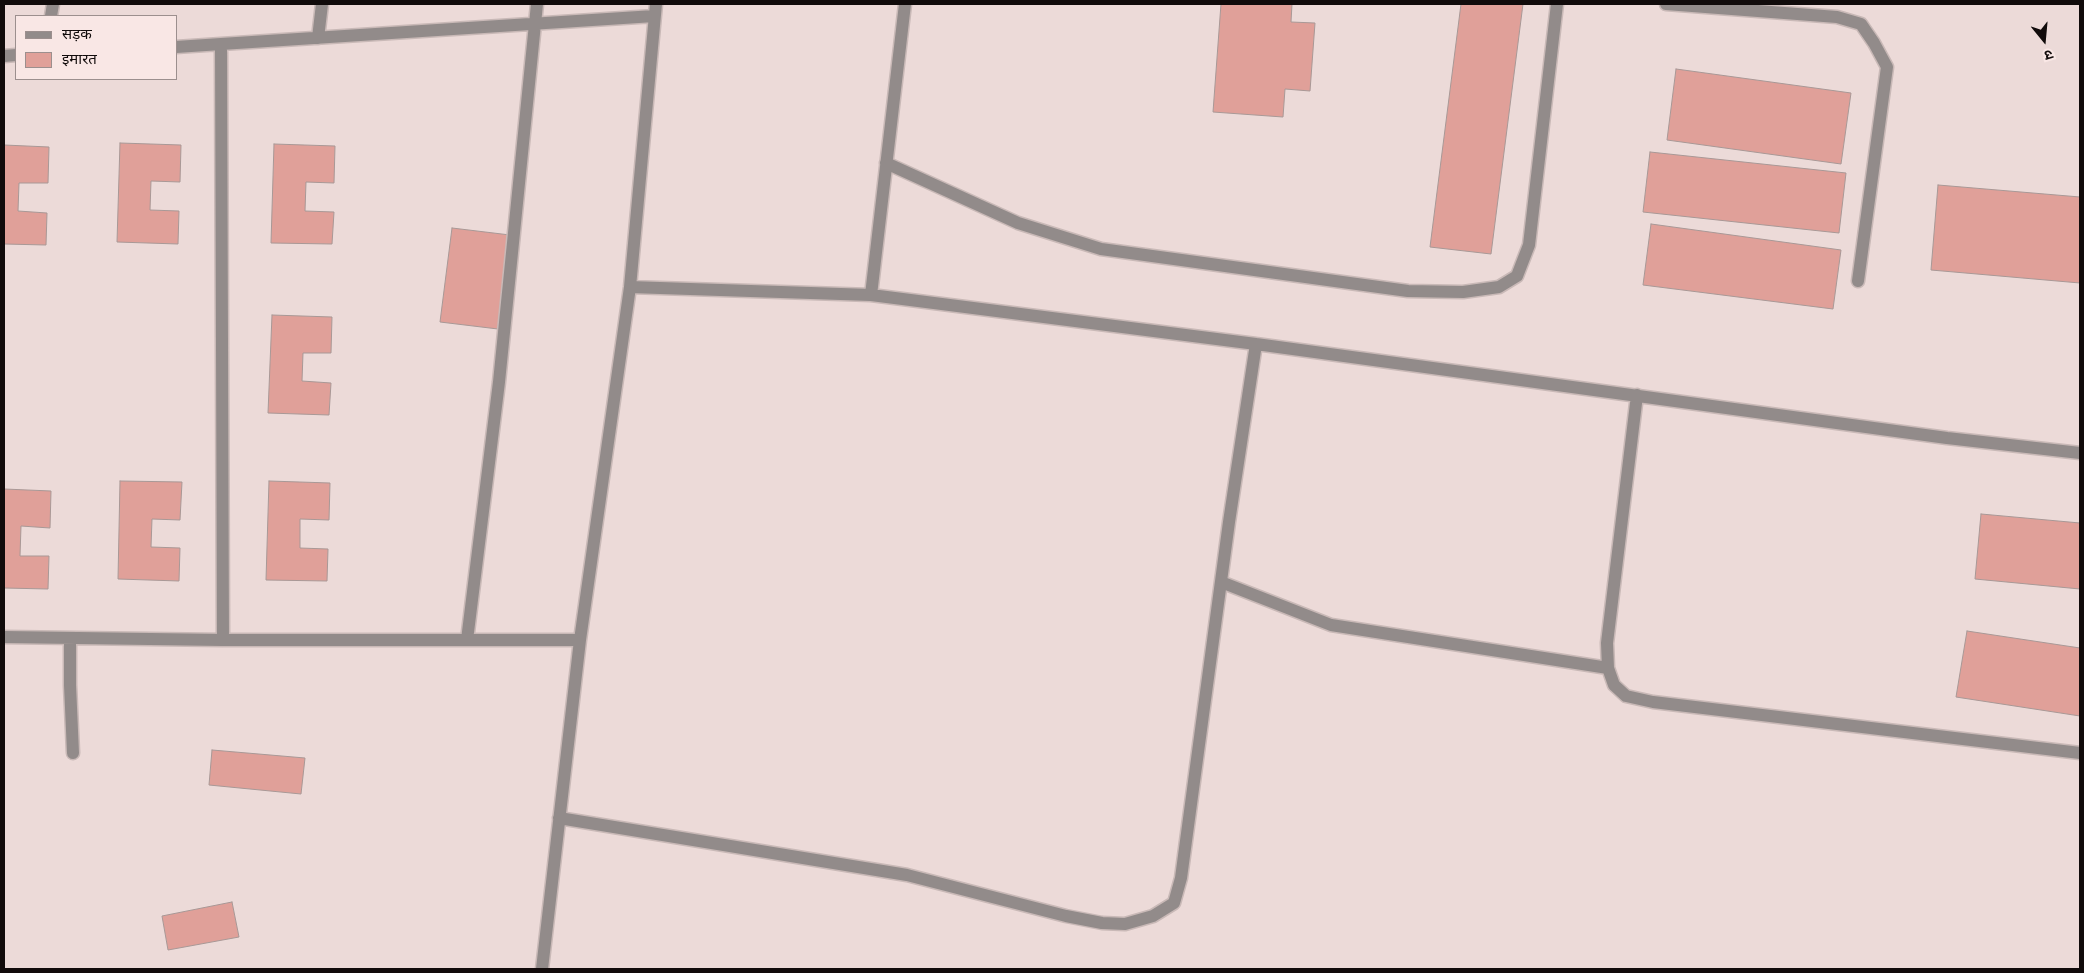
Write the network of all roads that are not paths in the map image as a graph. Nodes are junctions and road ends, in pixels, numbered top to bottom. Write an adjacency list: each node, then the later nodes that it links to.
1 (322, 4): 8 (street)
2 (537, 4): 7 (street)
3 (905, 4): 11 (street)
4 (1557, 4): 11 (street)
5 (1666, 4): 12 (street)
6 (655, 10): 7 (street); 13 (street)
7 (535, 24): 8 (street); 22 (street)
8 (318, 38): 9 (street)
9 (221, 44): 10 (street); 21 (street)
10 (178, 47)
11 (886, 163): 14 (street)
12 (1858, 281)
13 (630, 286): 14 (street); 23 (street)
14 (871, 295): 15 (street)
15 (1256, 344): 16 (street); 18 (street)
16 (1637, 395): 17 (street); 24 (street)
17 (2080, 453)
18 (1221, 582): 24 (street); 27 (street)
19 (4, 638): 20 (street)
20 (70, 638): 21 (street); 25 (street)
21 (222, 640): 22 (street)
22 (467, 640): 23 (street)
23 (580, 640): 27 (street)
24 (1608, 668): 26 (street)
25 (73, 753)
26 (2080, 753)
27 (559, 818): 28 (street)
28 (542, 969)

